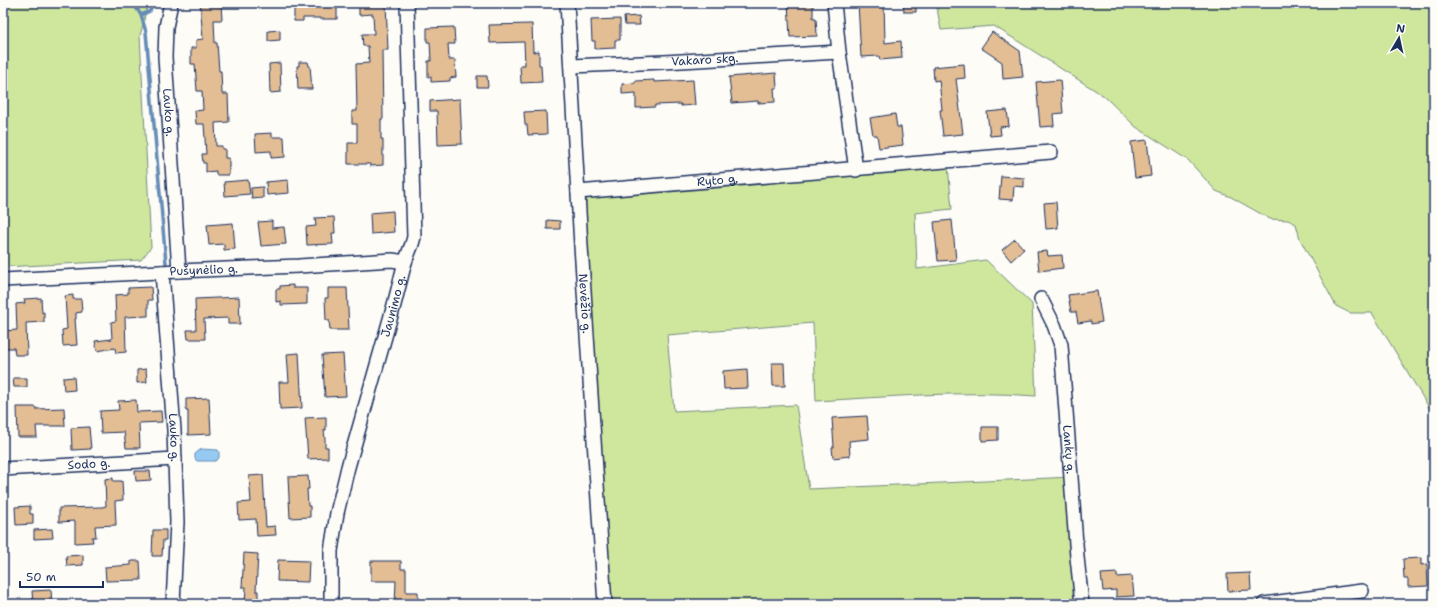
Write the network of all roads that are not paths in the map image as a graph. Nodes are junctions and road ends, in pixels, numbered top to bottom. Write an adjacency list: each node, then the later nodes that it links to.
1 (171, 3): 11 (street, Lauko g.)
2 (407, 3): 10 (street, Jaunimo g.)
3 (567, 3): 6 (street, Nevėžio g.)
4 (834, 3): 5 (street)
5 (839, 52): 6 (street, Vakaro skg.); 8 (street)
6 (570, 66): 9 (street, Nevėžio g.)
7 (1051, 152): 8 (street, Ryto g.)
8 (856, 170): 9 (street, Ryto g.)
9 (578, 192): 20 (street, Nevėžio g.)
10 (405, 262): 11 (street, Pušynėlio g.); 19 (street, Jaunimo g.)
11 (179, 271): 12 (street, Pušynėlio g.)
12 (162, 272): 13 (street, Pušynėlio g.); 15 (street, Lauko g.)
13 (3, 280)
14 (1041, 298): 21 (street, Lankų g.)
15 (175, 459): 16 (street, Sodo g.); 18 (street, Lauko g.)
16 (3, 469)
17 (1362, 591): 22 (street)
18 (173, 604)
19 (330, 604)
20 (605, 604)
21 (1082, 604)
22 (1264, 604)

